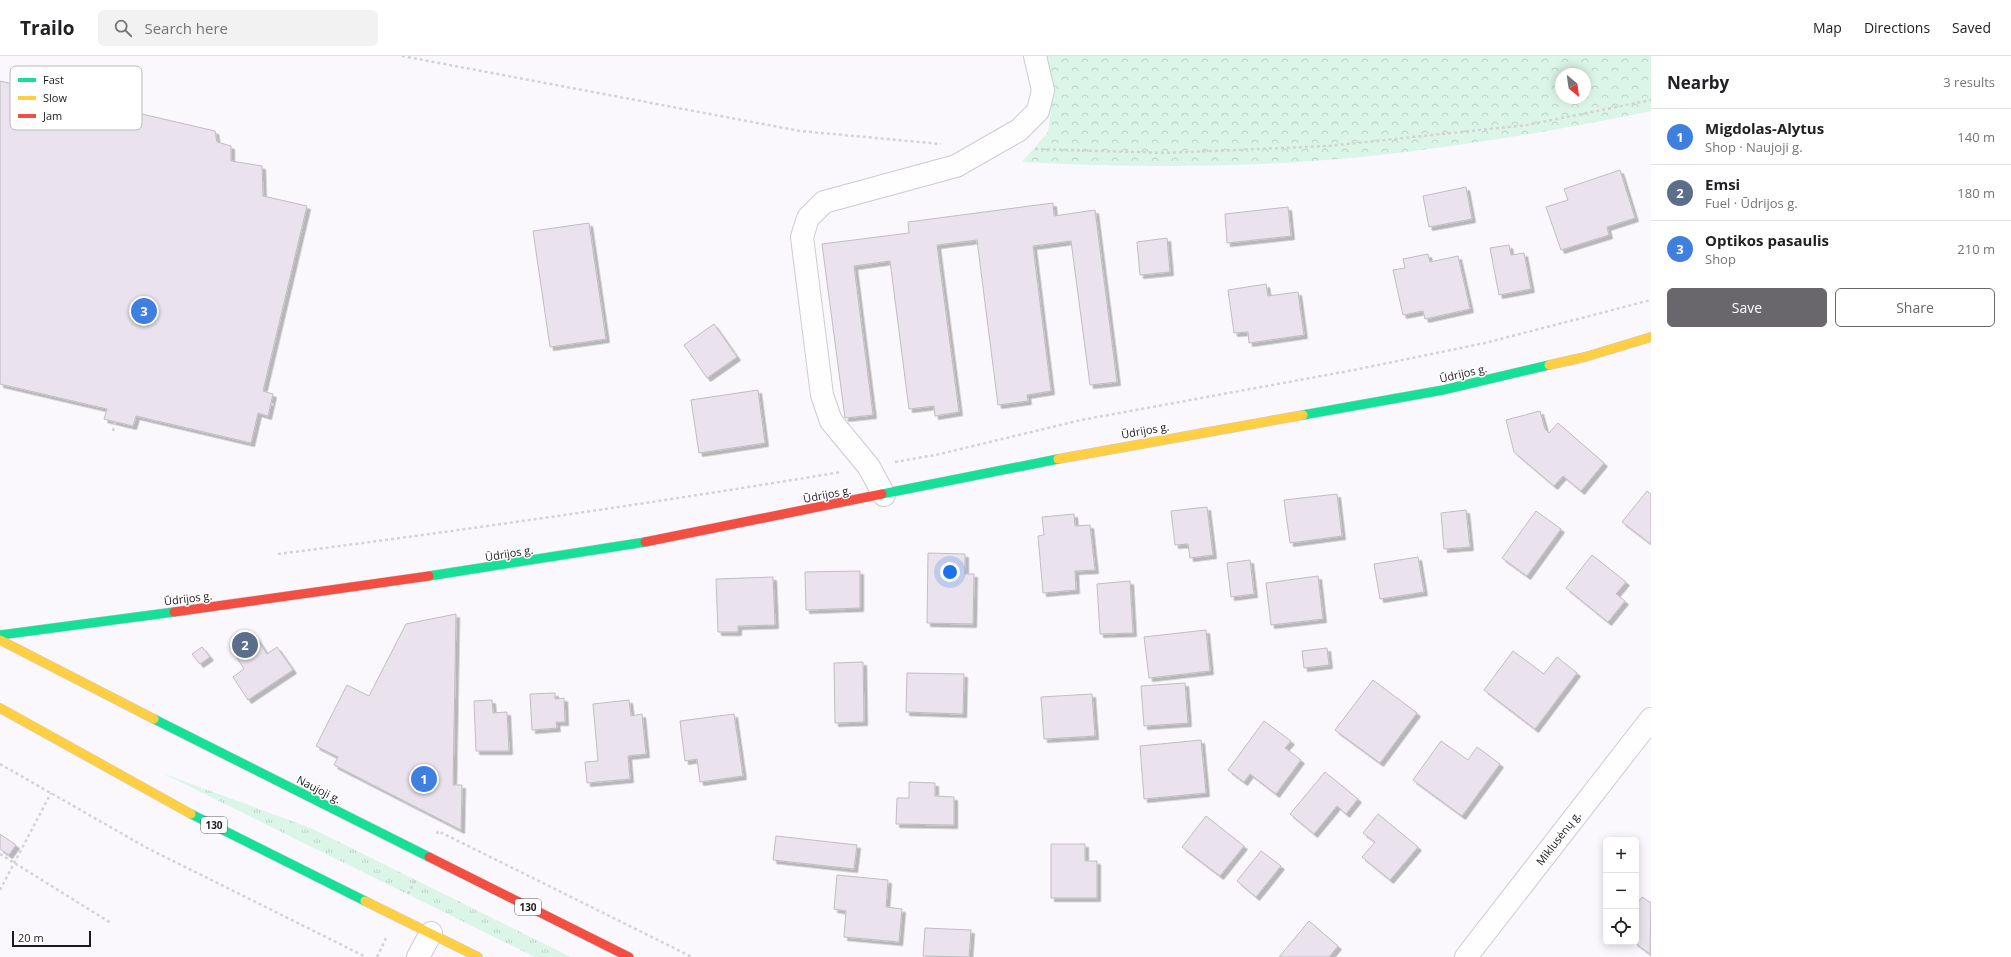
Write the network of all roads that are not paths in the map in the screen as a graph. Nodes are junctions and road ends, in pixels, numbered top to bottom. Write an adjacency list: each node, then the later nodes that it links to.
1 (1035, 56): 3 (street)
2 (1651, 337): 3 (main road, Ūdrijos g.)
3 (884, 495): 4 (main road, Ūdrijos g.)
4 (0, 635)
5 (0, 640): 11 (main road, Naujoji g. / 130)
6 (0, 708): 8 (main road, 130)
7 (1651, 719): 12 (street, Miklusėnų g.)
8 (431, 933): 9 (street); 10 (main road, 130)
9 (418, 957)
10 (478, 957)
11 (629, 957)
12 (1466, 957)

